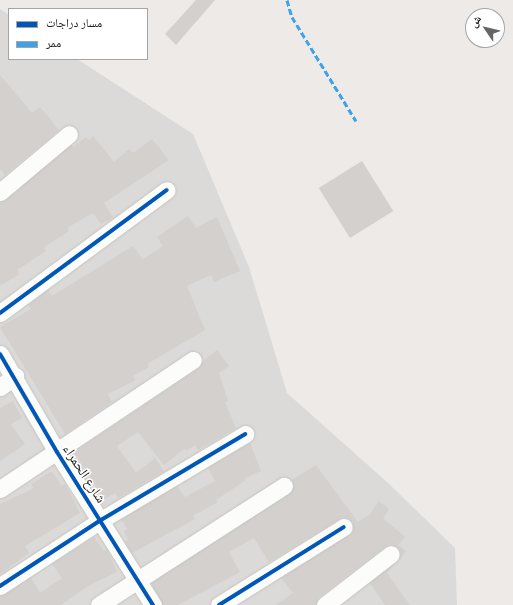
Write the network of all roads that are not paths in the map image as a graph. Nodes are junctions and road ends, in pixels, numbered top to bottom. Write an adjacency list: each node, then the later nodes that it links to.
1 (69, 134): 3 (street)
2 (167, 190): 4 (street)
3 (0, 192)
4 (0, 313)
5 (0, 354): 7 (street, شارع الحمراء)
6 (193, 360): 10 (street)
7 (15, 376): 8 (street); 10 (street, شارع الحمراء)
8 (0, 387)
9 (245, 434): 13 (street)
10 (57, 452): 12 (street); 13 (street, شارع الحمراء)
11 (284, 486): 16 (street)
12 (0, 489)
13 (101, 520): 16 (street, شارع الحمراء); 17 (street)
14 (344, 527): 20 (street)
15 (391, 554): 21 (street)
16 (138, 579): 18 (street); 19 (street, شارع الحمراء)
17 (0, 586)
18 (99, 605)
19 (153, 605)
20 (219, 605)
21 (325, 605)

